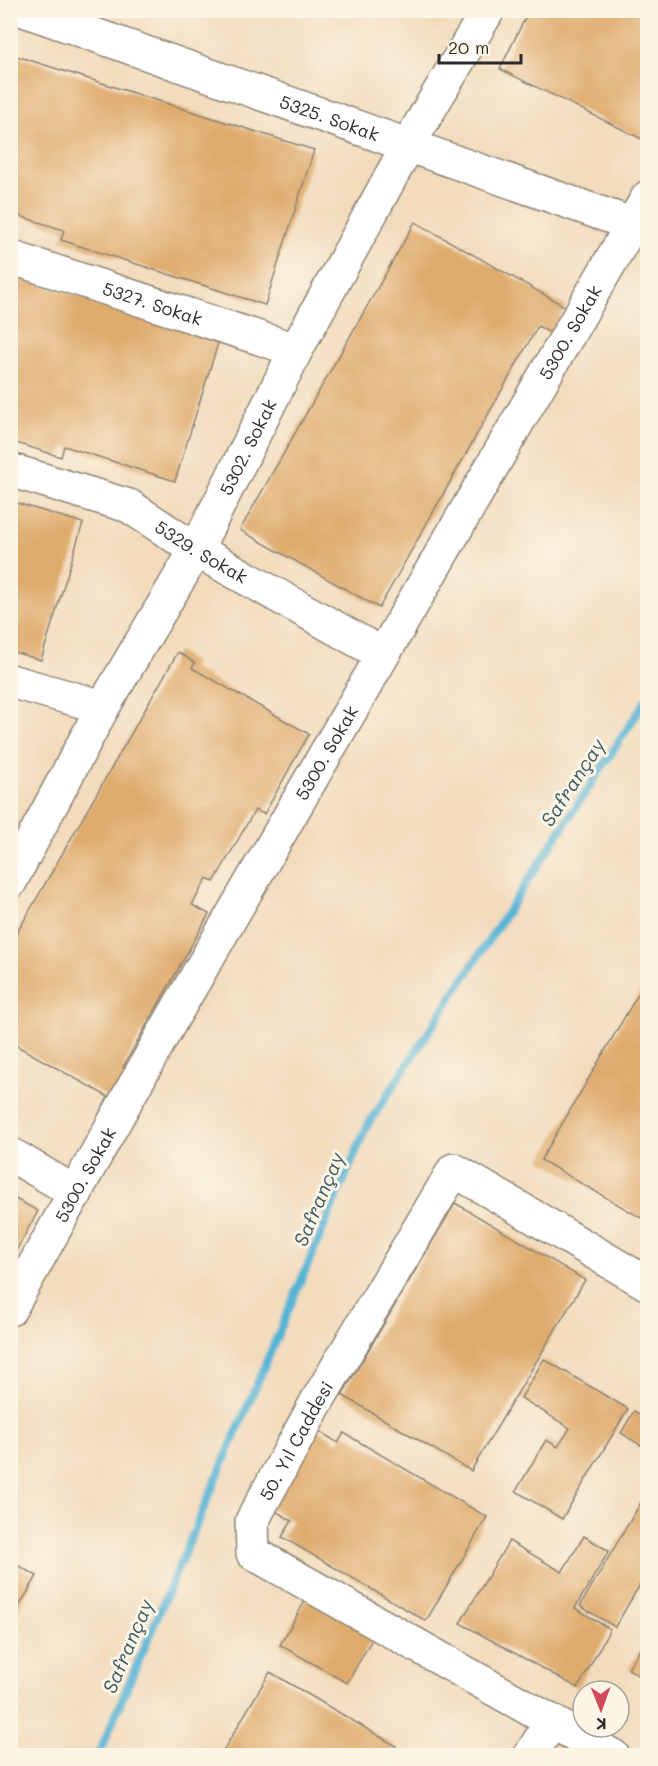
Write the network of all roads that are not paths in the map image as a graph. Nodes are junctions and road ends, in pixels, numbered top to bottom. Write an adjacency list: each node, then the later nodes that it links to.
1 (24, 10): 3 (street, 5325. Sokak)
2 (488, 10): 3 (street, 5302. Sokak)
3 (407, 147): 4 (street, 5325. Sokak); 6 (street, 5302. Sokak)
4 (641, 211): 9 (street, 5300. Sokak)
5 (10, 257): 6 (street, 5327. Sokak)
6 (296, 350): 8 (street, 5302. Sokak)
7 (10, 470): 8 (street, 5329. Sokak)
8 (196, 550): 9 (street, 5329. Sokak); 11 (street, 5302. Sokak)
9 (382, 654): 14 (street, 5300. Sokak)
10 (10, 681): 11 (street)
11 (103, 707): 12 (street, 5302. Sokak)
12 (10, 882)
13 (10, 1154): 14 (street)
14 (75, 1193): 16 (street, 5300. Sokak)
15 (648, 1284): 17 (street, 50. Yıl Caddesi)
16 (10, 1309)
17 (552, 1721): 18 (street); 19 (street, 50. Yıl Caddesi)
18 (530, 1755)
19 (613, 1755)

